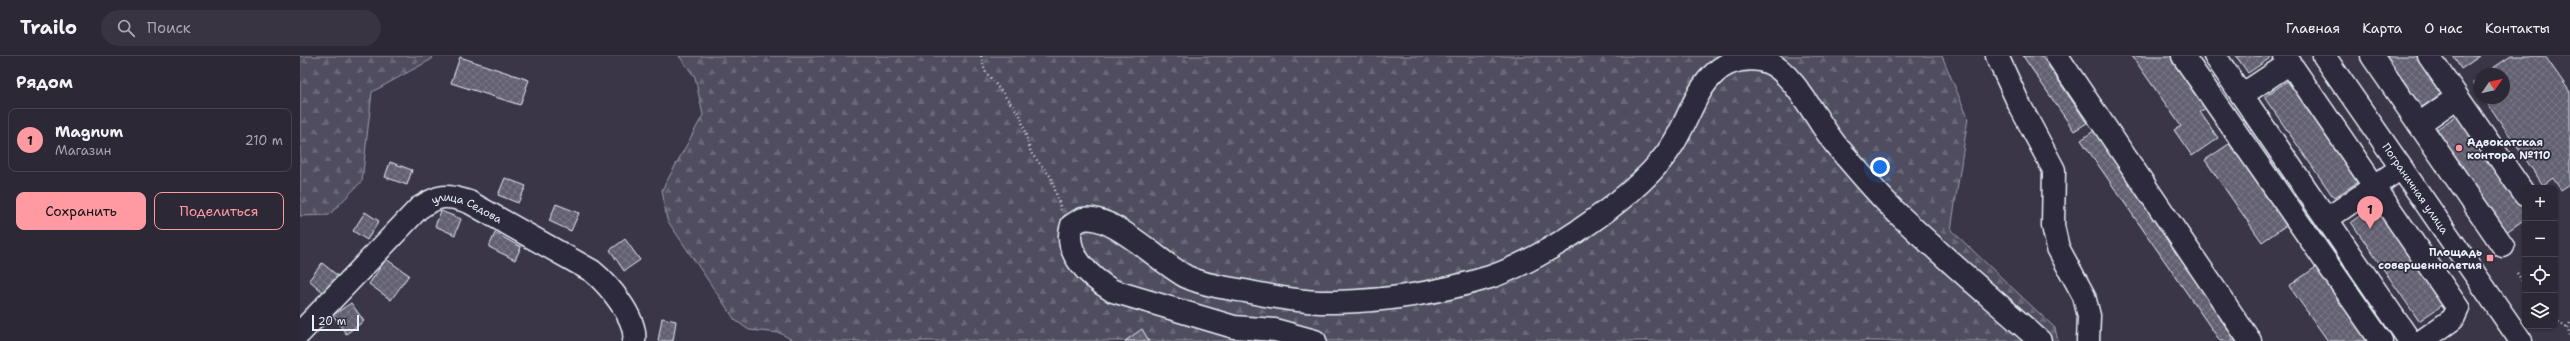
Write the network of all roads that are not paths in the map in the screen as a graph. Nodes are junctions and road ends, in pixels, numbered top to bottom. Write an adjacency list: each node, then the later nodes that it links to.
1 (1997, 56): 21 (street)
2 (2057, 56): 22 (street)
3 (2183, 56): 23 (street)
4 (2215, 56): 9 (street)
5 (2324, 56): 12 (street, Пограничная улица)
6 (2372, 56): 11 (street)
7 (2429, 56): 14 (street)
8 (2288, 59): 9 (street); 13 (street)
9 (2242, 95): 15 (street)
10 (2449, 103): 11 (street)
11 (2419, 124): 16 (street)
12 (2401, 168): 13 (street); 26 (street, Пограничная улица)
13 (2374, 186): 15 (street); 25 (street)
14 (2522, 191)
15 (2327, 219): 24 (street)
16 (2503, 246)
17 (300, 333): 18 (street, улица Седова)
18 (634, 341)
19 (1315, 341): 20 (street)
20 (2040, 341)
21 (2088, 341)
22 (2250, 341)
23 (2380, 341)
24 (2410, 341)
25 (2422, 341)
26 (2521, 341)

